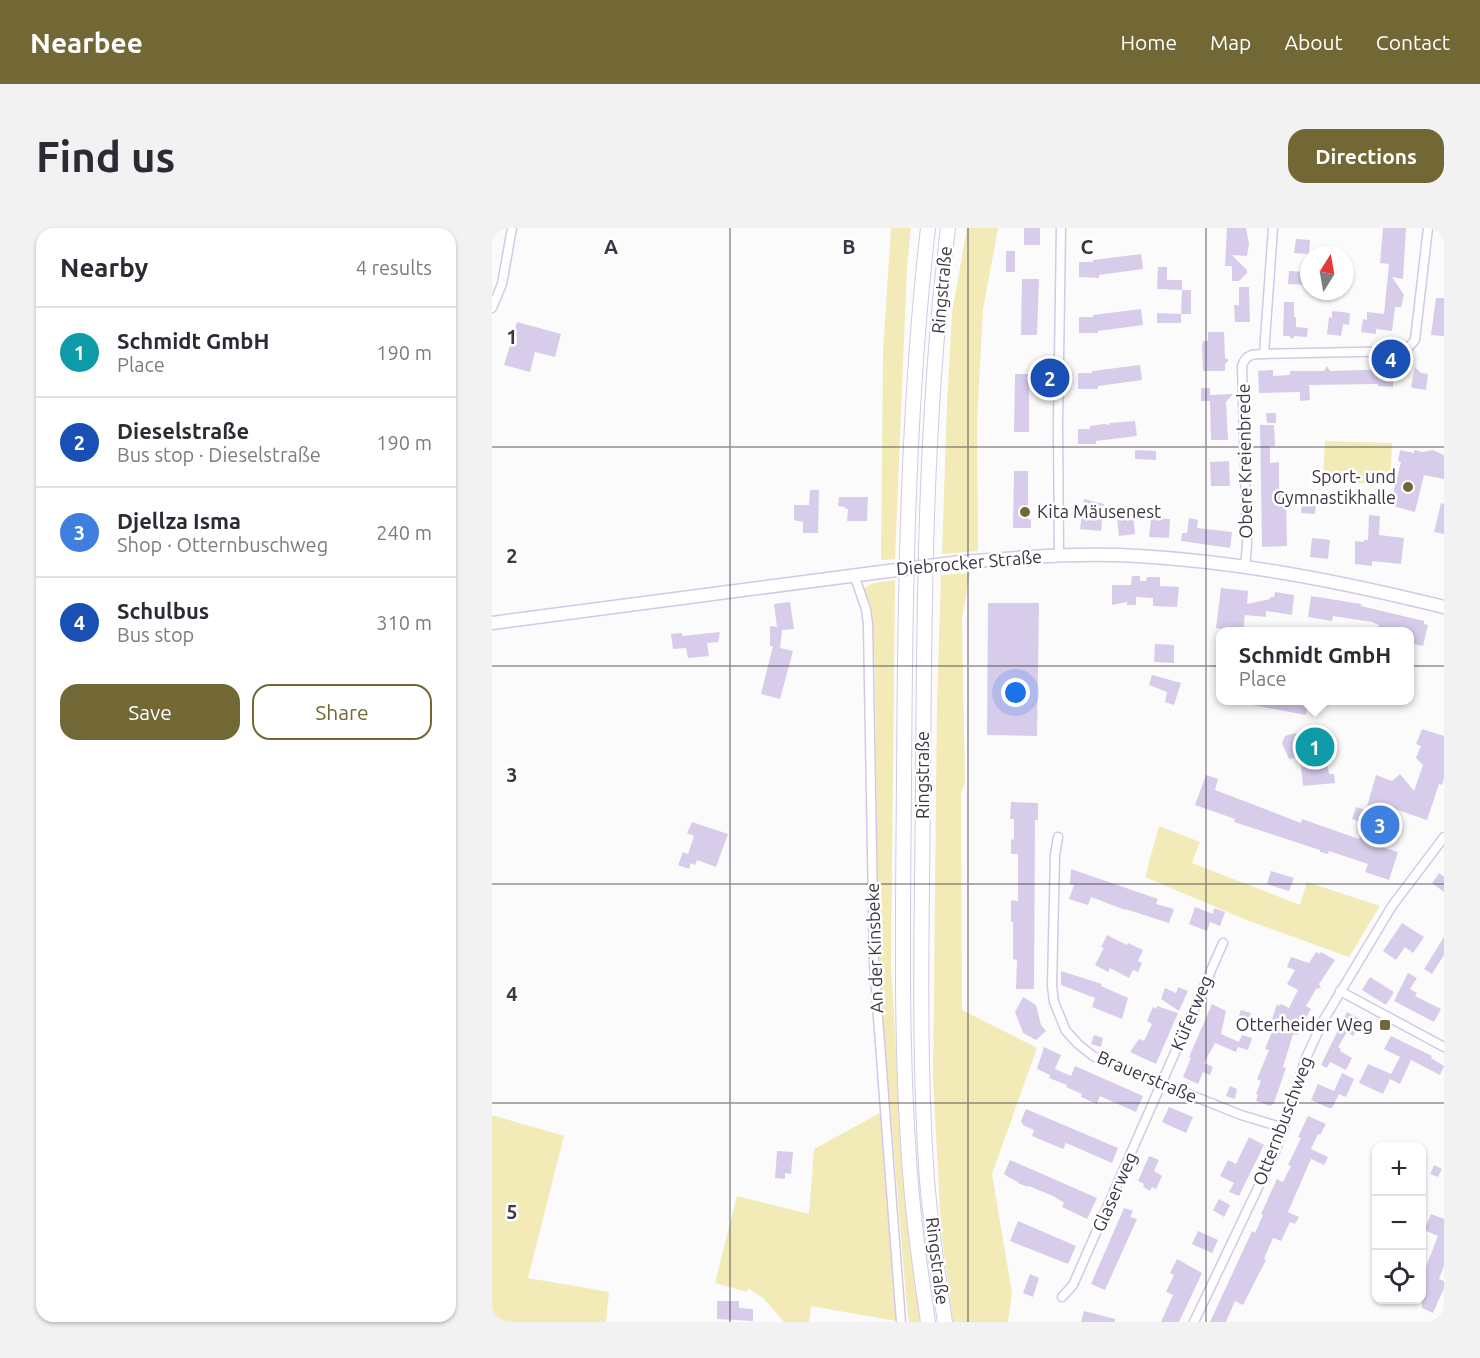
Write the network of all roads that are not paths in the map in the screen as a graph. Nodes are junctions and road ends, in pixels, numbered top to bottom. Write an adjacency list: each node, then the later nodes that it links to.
1 (512, 228): 7 (street)
2 (928, 228): 23 (highway, Ringstraße)
3 (948, 228): 24 (highway, Ringstraße)
4 (1061, 228): 9 (street)
5 (1273, 228): 8 (street)
6 (1428, 228): 8 (street)
7 (492, 308)
8 (1264, 354): 10 (street, Obere Kreienbrede)
9 (1059, 555): 10 (main road, Diebrocker Straße); 11 (main road, Diebrocker Straße, bridge)
10 (1245, 567): 12 (main road, Diebrocker Straße)
11 (854, 575): 13 (main road, Diebrocker Straße); 22 (street, An der Kinsbeke)
12 (1444, 607)
13 (492, 623)
14 (1058, 837): 19 (street, Brauerstraße)
15 (1444, 837): 17 (street, Otternbuschweg)
16 (1223, 942): 19 (street, Küferweg)
17 (1340, 991): 18 (street); 20 (street, Otternbuschweg)
18 (1444, 1047)
19 (1162, 1084): 20 (street, Brauerstraße); 21 (street, Glaserweg)
20 (1284, 1128): 25 (street, Otternbuschweg)
21 (1062, 1297)
22 (901, 1322)
23 (928, 1322)
24 (945, 1322)
25 (1194, 1322)

